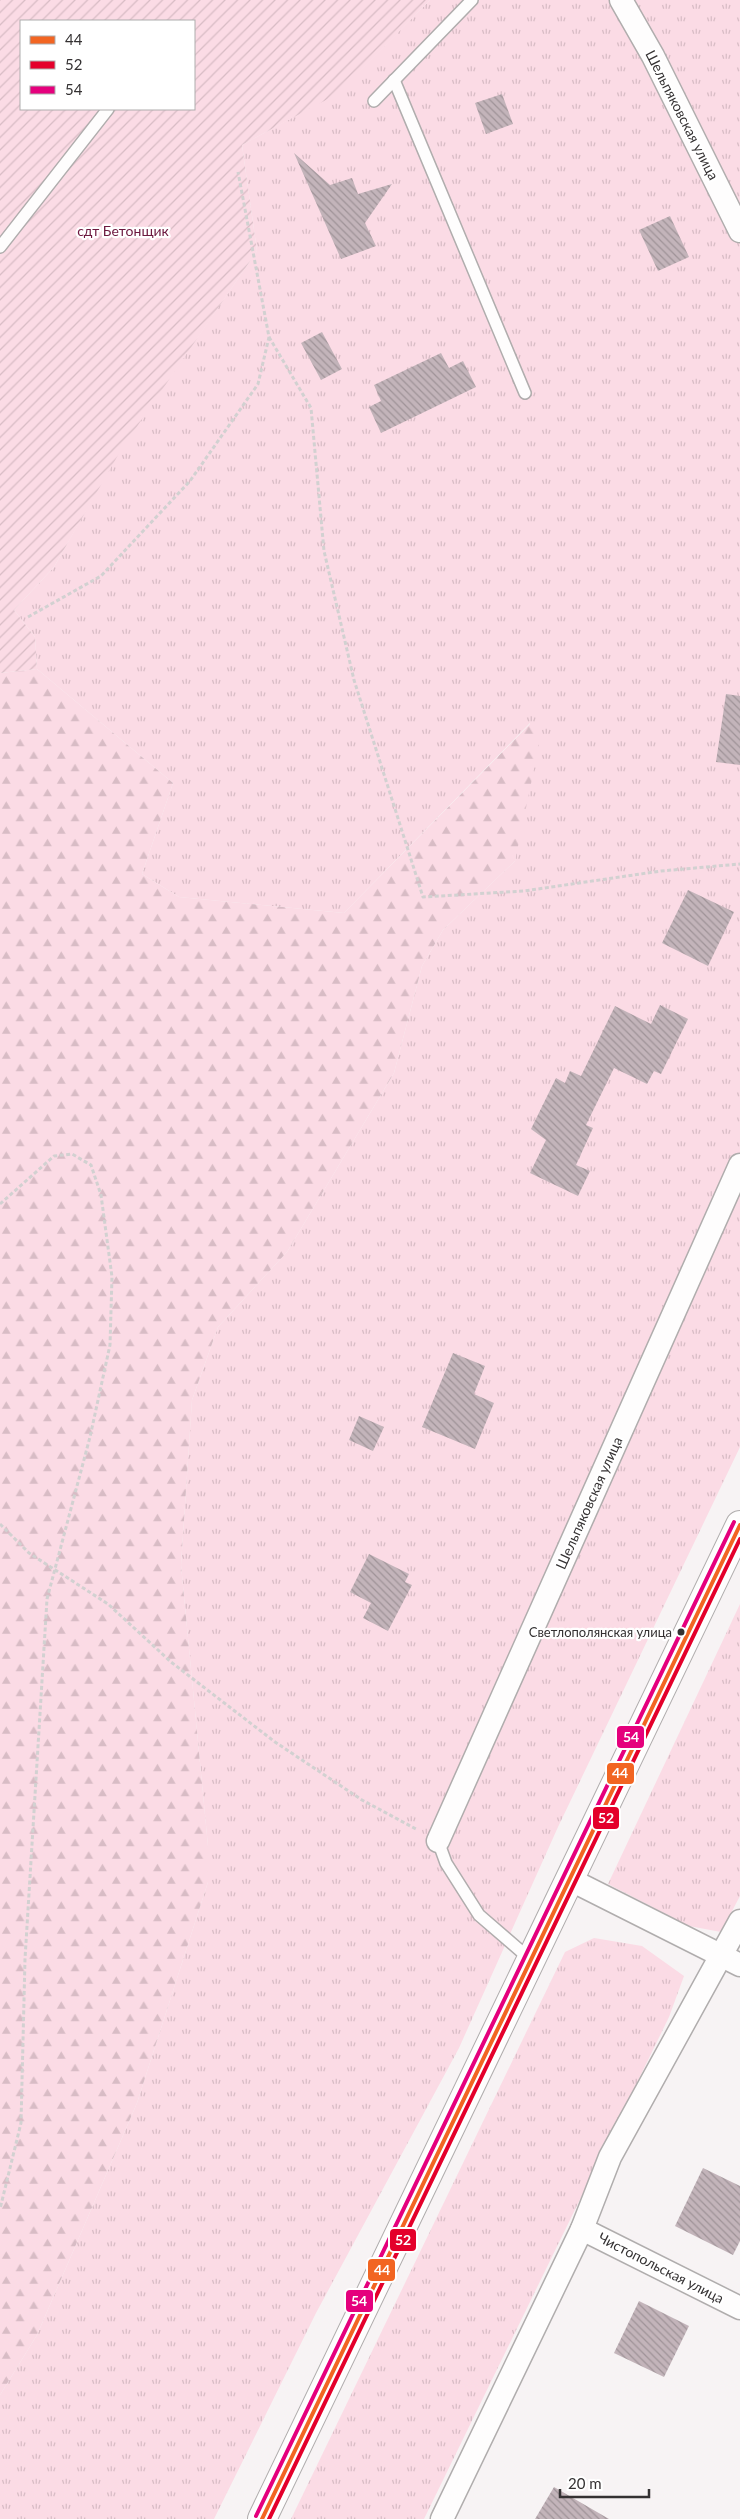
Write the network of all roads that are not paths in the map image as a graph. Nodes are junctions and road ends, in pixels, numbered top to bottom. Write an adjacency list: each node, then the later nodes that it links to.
1 (472, 0): 3 (lane)
2 (622, 0): 6 (street, Шельпяковская улица)
3 (394, 80): 4 (lane); 8 (lane)
4 (374, 101)
5 (107, 110): 7 (lane)
6 (740, 231)
7 (0, 247)
8 (525, 393)
9 (740, 1165): 11 (street, Шельпяковская улица)
10 (740, 1525): 12 (street)
11 (438, 1841): 14 (lane)
12 (571, 1880): 14 (street); 15 (street)
13 (740, 1921): 15 (street)
14 (531, 1960): 18 (street)
15 (730, 1961): 16 (street)
16 (582, 2229): 17 (street, Чистопольская улица); 19 (street)
17 (740, 2308)
18 (262, 2519)
19 (442, 2519)

